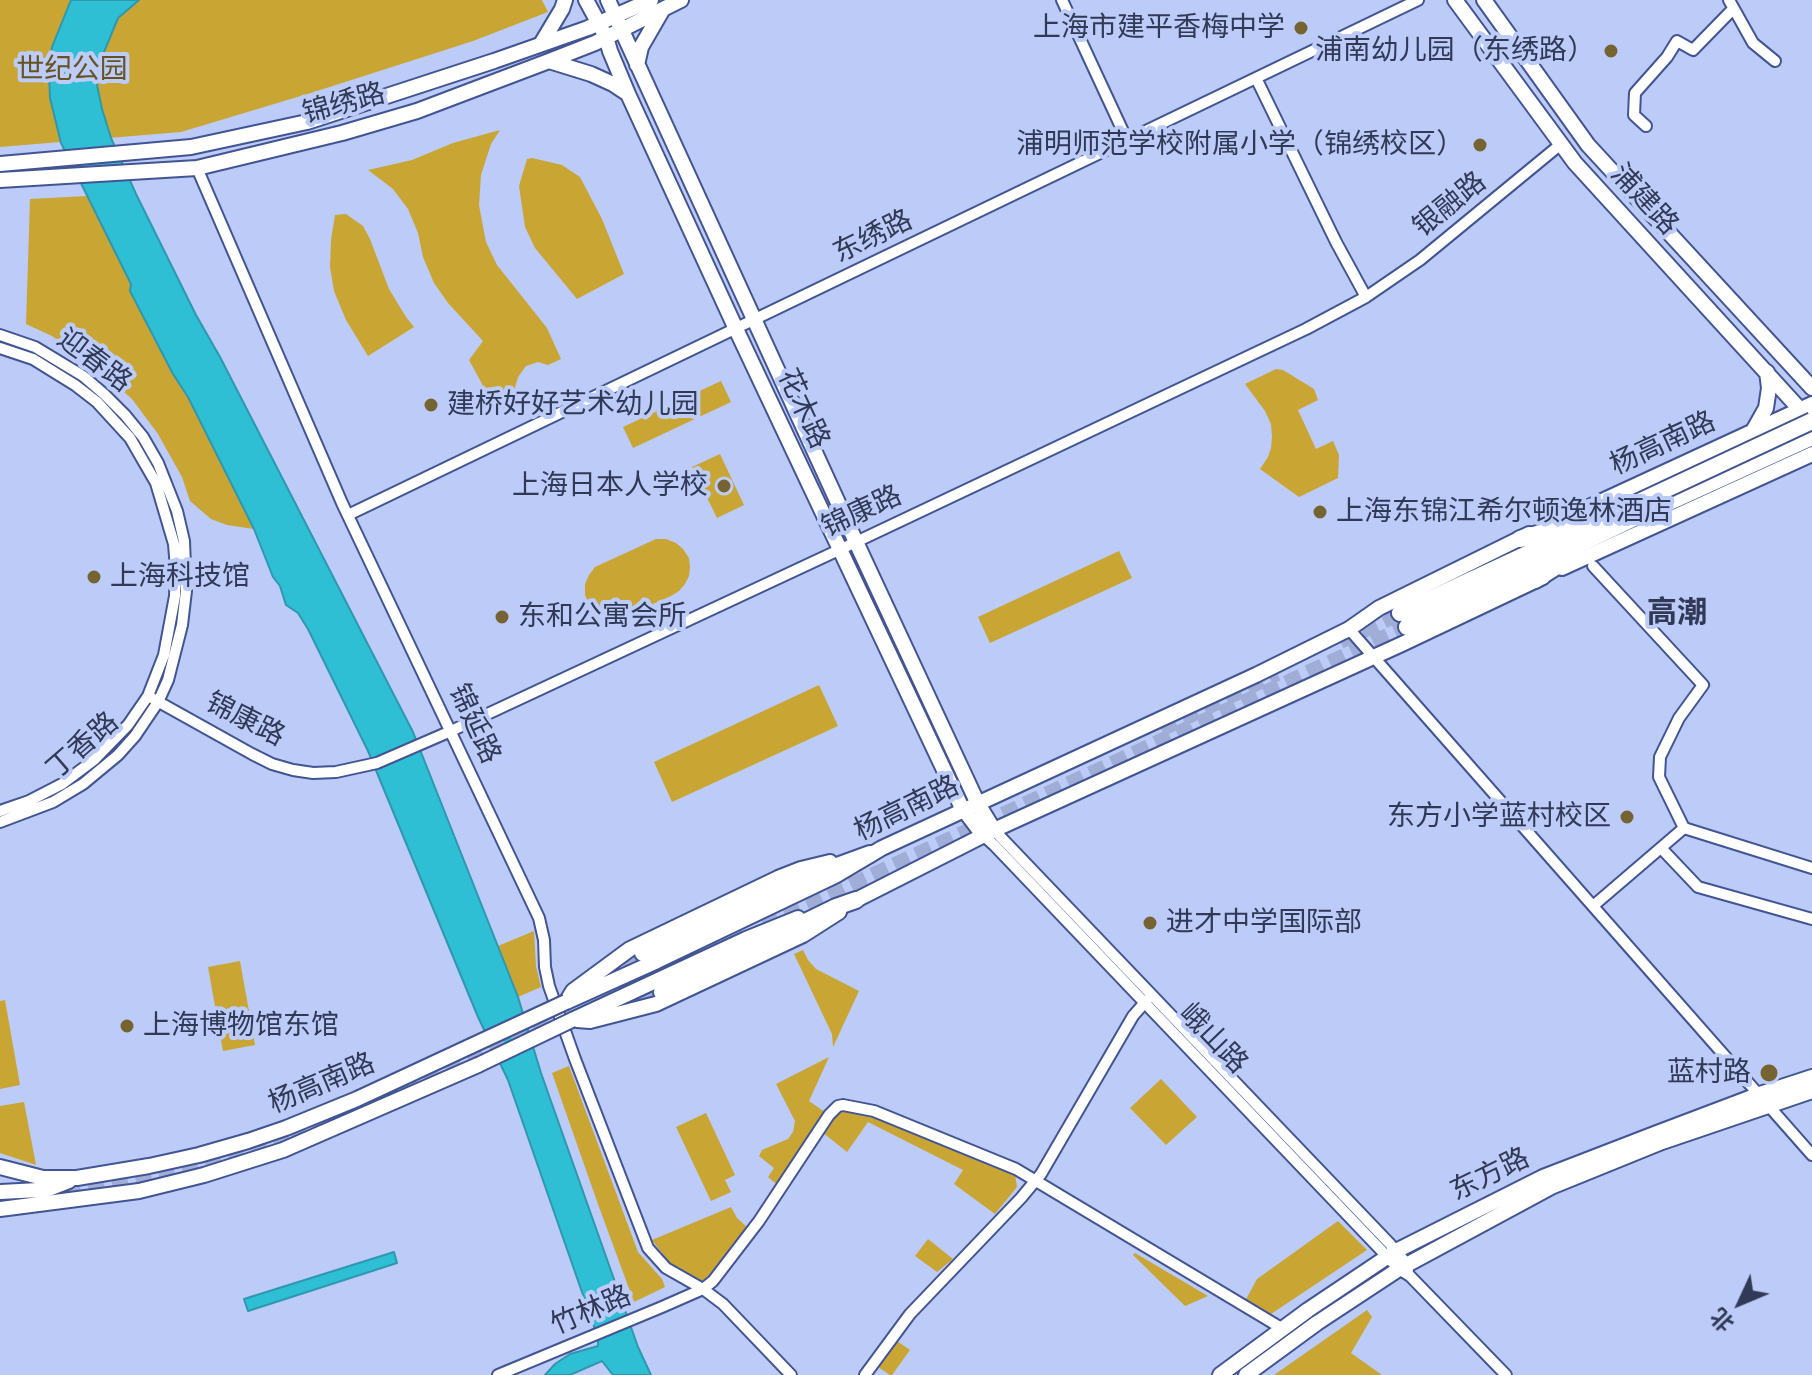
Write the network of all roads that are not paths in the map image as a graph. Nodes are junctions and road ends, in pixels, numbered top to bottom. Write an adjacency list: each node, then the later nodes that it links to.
1 (565, 0): 13 (main road)
2 (586, 0): 12 (main road, 花木路)
3 (608, 0): 11 (main road, 花木路)
4 (681, 0): 9 (main road, 锦绣路)
5 (1062, 0): 20 (street)
6 (1418, 0): 17 (street, 东绣路)
7 (1455, 0): 21 (main road, 浦建路)
8 (1484, 0): 30 (main road, 浦建路)
9 (657, 4): 11 (main road, 锦绣路); 16 (main road)
10 (1731, 5): 15 (street); 19 (street)
11 (618, 22): 12 (main road, 锦绣路); 16 (main road, 花木路)
12 (602, 30): 13 (main road, 锦绣路); 14 (main road, 锦绣路); 18 (main road, 花木路)
13 (541, 44): 22 (main road, 锦绣路)
14 (549, 61): 18 (main road); 23 (main road, 锦绣路)
15 (1775, 61)
16 (637, 65): 26 (main road, 花木路)
17 (1256, 78): 20 (street, 东绣路); 25 (street)
18 (628, 94): 27 (main road, 花木路)
19 (1646, 126)
20 (1127, 140): 26 (street, 东绣路)
21 (1561, 144): 25 (street, 银融路); 32 (main road, 浦建路)
22 (0, 164)
23 (197, 168): 24 (main road, 锦绣路); 43 (street, 锦延路)
24 (0, 180)
25 (1366, 297): 45 (street, 锦康路)
26 (753, 320): 27 (street, 东绣路); 45 (main road, 花木路)
27 (736, 329): 43 (street, 东绣路); 46 (main road, 花木路)
28 (0, 335): 41 (street, 迎春路)
29 (0, 348): 40 (street, 迎春路)
30 (1786, 359): 31 (main road); 33 (main road, 浦建路)
31 (1812, 368)
32 (1767, 372): 34 (main road, 浦建路); 35 (main road)
33 (1812, 388)
34 (1809, 414): 35 (main road, 杨高南路); 42 (highway, 杨高南路, bridge)
35 (1753, 431): 44 (main road, 杨高南路)
36 (1812, 437): 42 (highway, 杨高南路)
37 (1812, 454): 38 (main road, 杨高南路)
38 (1791, 464): 39 (main road); 48 (main road, 杨高南路)
39 (1812, 467)
40 (156, 483): 52 (street, 丁香路)
41 (168, 486): 52 (street, 丁香路)
42 (1629, 513): 44 (highway); 48 (highway); 49 (highway, 杨高南路)
43 (348, 515): 53 (street, 锦延路)
44 (1520, 539): 50 (main road, 杨高南路)
45 (856, 542): 46 (street, 锦康路); 54 (main road, 花木路)
46 (840, 549): 53 (street, 锦康路); 54 (main road, 花木路)
47 (1593, 566): 57 (street)
48 (1535, 580): 51 (main road, 杨高南路)
49 (1404, 620)
50 (1349, 629): 51 (street); 54 (main road, 杨高南路)
51 (1372, 657): 58 (main road, 杨高南路); 63 (street)
52 (153, 699): 53 (street, 锦康路); 55 (street, 丁香路); 56 (street, 丁香路)
53 (451, 731): 81 (street, 锦延路)
54 (971, 807): 58 (main road, 花木路); 60 (main road, 杨高南路)
55 (0, 811)
56 (0, 822)
57 (1684, 828): 59 (street); 61 (street)
58 (988, 832): 62 (main road, 杨高南路); 67 (street, 峨山路)
59 (1661, 848): 63 (street); 64 (street)
60 (870, 854): 65 (highway); 68 (main road, 杨高南路); 68 (main road)
61 (1812, 868)
62 (856, 900): 66 (highway); 69 (main road, 杨高南路); 69 (main road)
63 (1593, 906): 72 (street)
64 (1812, 919)
65 (643, 953)
66 (662, 992)
67 (1147, 999): 76 (street); 79 (street, 峨山路)
68 (566, 1002): 75 (main road, 杨高南路, bridge)
69 (572, 1020): 78 (main road, 杨高南路, bridge)
70 (1812, 1077): 72 (main road, 东方路)
71 (1812, 1091): 72 (main road, 东方路)
72 (1764, 1100): 73 (street); 79 (main road, 东方路); 80 (main road, 东方路)
73 (1812, 1155)
74 (0, 1167): 75 (main road, 杨高南路)
75 (77, 1178): 77 (main road)
76 (1036, 1180): 81 (street); 82 (street); 85 (street)
77 (0, 1192)
78 (1, 1209)
79 (1392, 1254): 80 (street, 峨山路); 82 (main road, 东方路)
80 (1405, 1270): 87 (main road, 东方路); 88 (street, 峨山路)
81 (703, 1289): 83 (street, 竹林路); 84 (street, 锦延路)
82 (1283, 1329): 86 (main road, 东方路)
83 (498, 1375)
84 (791, 1375)
85 (865, 1375)
86 (1220, 1375)
87 (1246, 1375)
88 (1506, 1375)

